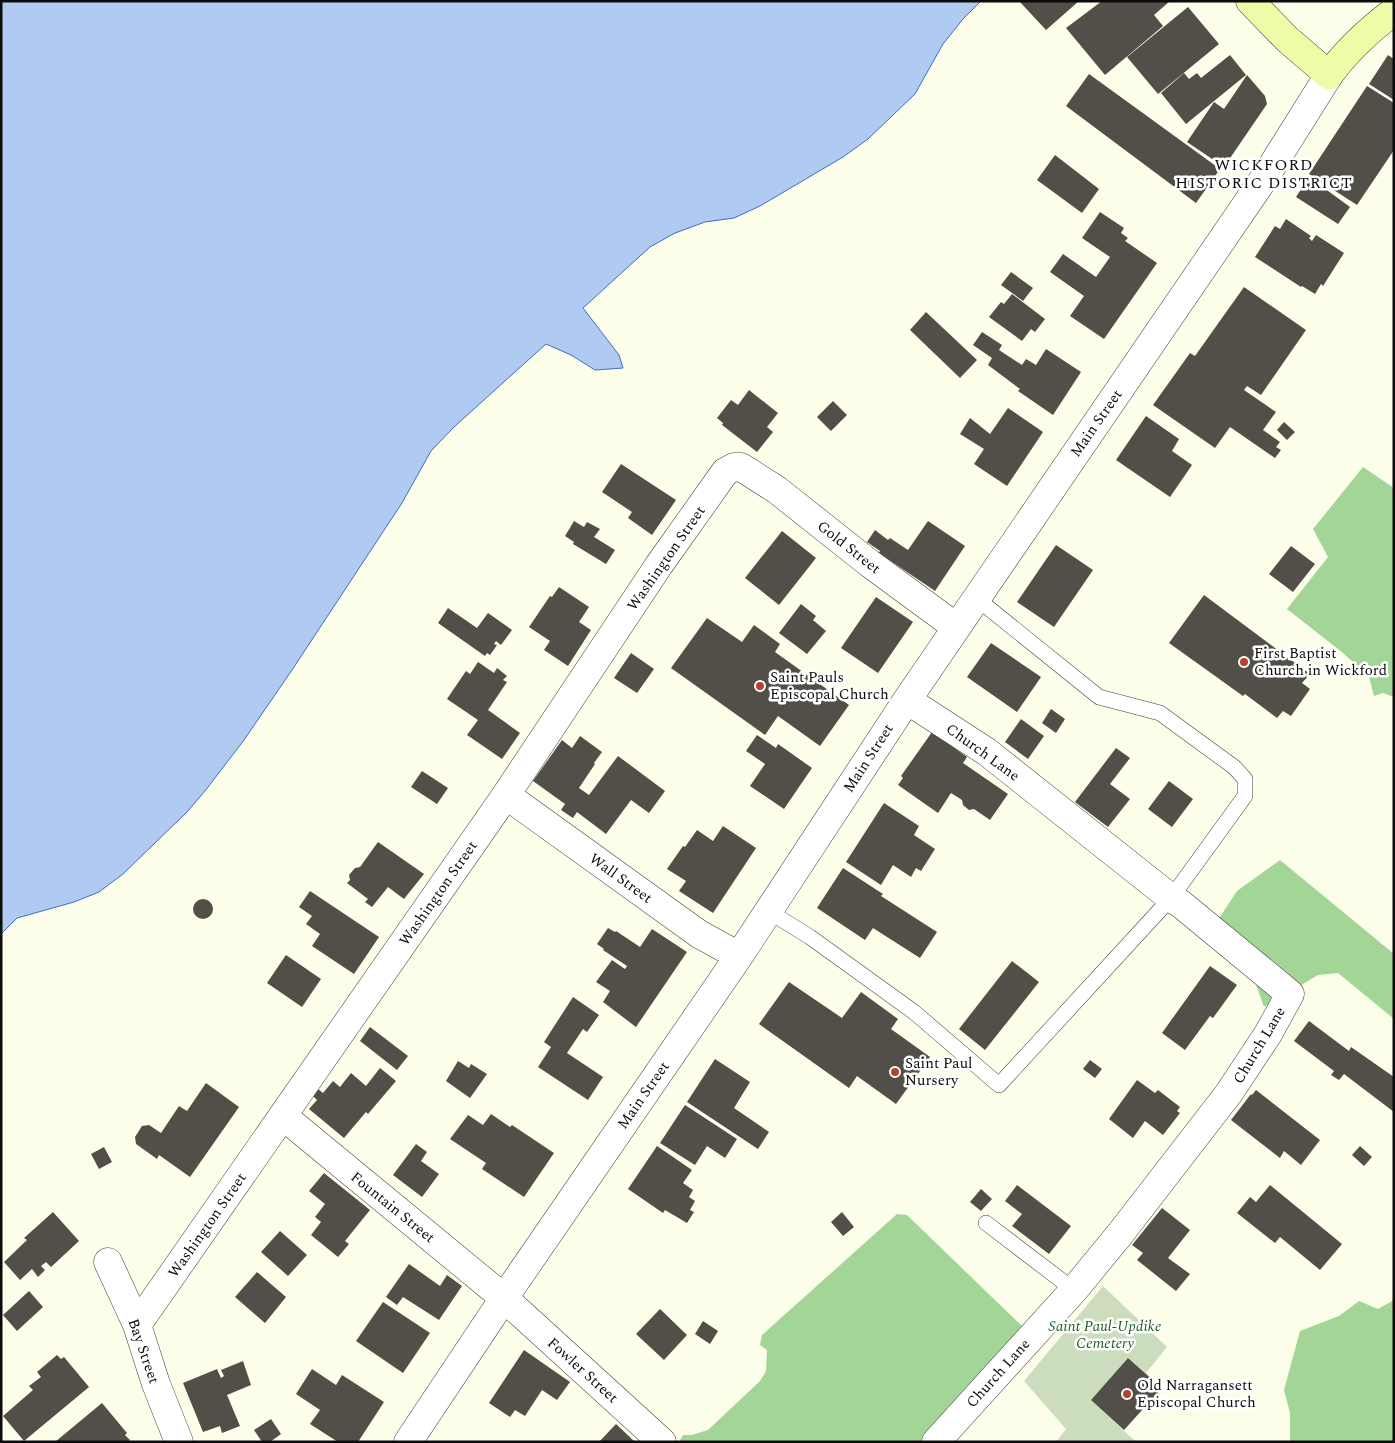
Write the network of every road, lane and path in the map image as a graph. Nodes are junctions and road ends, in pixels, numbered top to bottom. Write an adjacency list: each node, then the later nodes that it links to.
1 (1250, 1): 3 (main road)
2 (1394, 11): 3 (main road)
3 (1329, 75): 5 (street, Main Street)
4 (741, 467): 6 (street, Gold Street); 8 (street, Washington Street)
5 (976, 598): 6 (street, Main Street); 9 (lane)
6 (956, 628): 7 (street, Main Street)
7 (907, 700): 9 (street, Church Lane); 10 (street, Main Street)
8 (506, 795): 11 (street, Wall Street); 12 (street, Washington Street)
9 (1171, 898): 10 (lane); 15 (street, Church Lane)
10 (768, 911): 11 (street, Main Street)
11 (739, 956): 16 (street, Main Street)
12 (283, 1116): 16 (street, Fountain Street); 17 (street, Washington Street)
13 (986, 1223): 15 (lane)
14 (108, 1262): 17 (street, Bay Street)
15 (1074, 1290): 21 (street, Church Lane)
16 (504, 1298): 19 (street, Main Street); 20 (street, Fowler Street)
17 (137, 1325): 18 (street, Bay Street)
18 (179, 1442)
19 (408, 1442)
20 (662, 1442)
21 (936, 1442)

